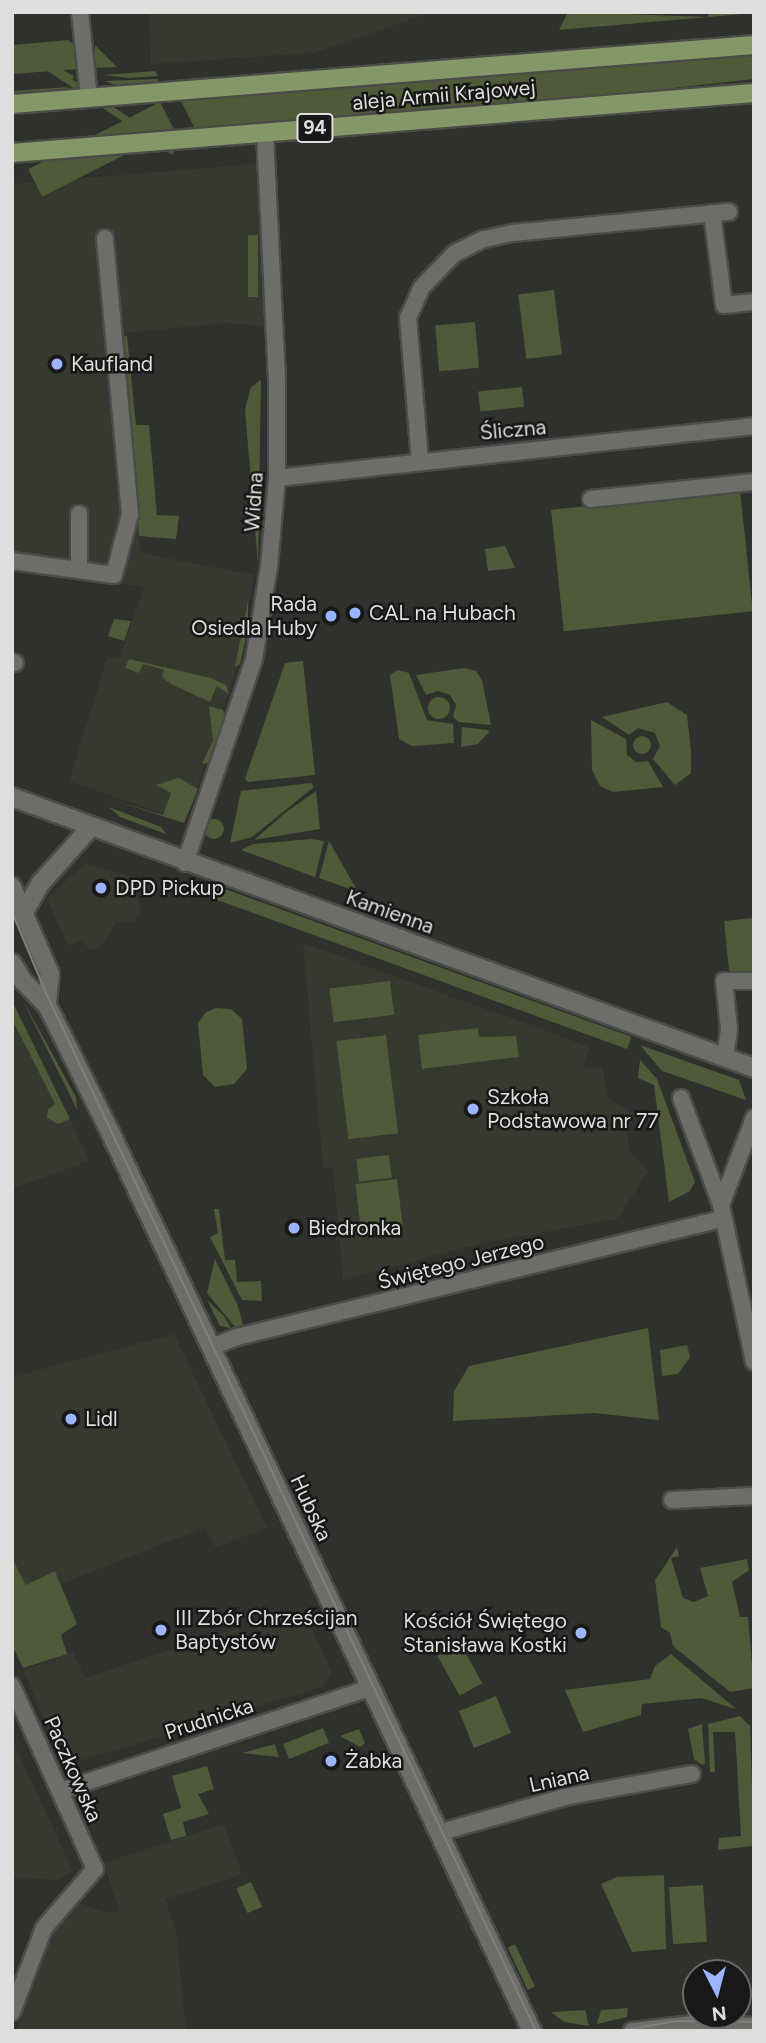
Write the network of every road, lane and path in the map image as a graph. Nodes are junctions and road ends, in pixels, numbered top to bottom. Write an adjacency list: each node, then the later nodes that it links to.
1 (80, 12): 4 (street)
2 (754, 45): 4 (main road, aleja Armii Krajowej / 94)
3 (754, 93): 6 (main road, aleja Armii Krajowej / 94)
4 (89, 98): 5 (main road, aleja Armii Krajowej / 94)
5 (12, 104)
6 (265, 132): 7 (main road, aleja Armii Krajowej / 94); 12 (street, Widna)
7 (12, 153)
8 (105, 238): 17 (street)
9 (754, 302): 11 (street)
10 (754, 426): 11 (street, Śliczna)
11 (420, 460): 12 (street, Śliczna)
12 (277, 478): 20 (street, Widna)
13 (754, 482): 14 (street)
14 (591, 499)
15 (79, 513): 17 (street)
16 (12, 561): 17 (street)
17 (79, 569)
18 (12, 797): 19 (street, Kamienna)
19 (90, 828): 20 (street, Kamienna); 22 (street)
20 (185, 863): 26 (street, Kamienna)
21 (12, 887): 22 (street, Hubska)
22 (24, 912): 25 (street, Hubska)
23 (12, 963): 25 (street, Hubska)
24 (754, 981): 26 (street)
25 (47, 1005): 31 (street, Hubska)
26 (725, 1058): 27 (street, Kamienna)
27 (754, 1068)
28 (681, 1098): 30 (street)
29 (754, 1118): 30 (street)
30 (721, 1212): 31 (street, Świętego Jerzego); 32 (street)
31 (211, 1347): 36 (street, Hubska)
32 (754, 1362)
33 (754, 1496): 34 (street)
34 (673, 1500)
35 (12, 1686): 38 (street, Paczkowska)
36 (370, 1688): 38 (street, Prudnicka); 39 (street, Hubska)
37 (692, 1774): 39 (street, Lniana)
38 (60, 1791): 40 (street, Paczkowska)
39 (438, 1833): 42 (street, Hubska)
40 (12, 2012)
41 (754, 2026): 43 (street)
42 (532, 2031)
43 (632, 2031)

